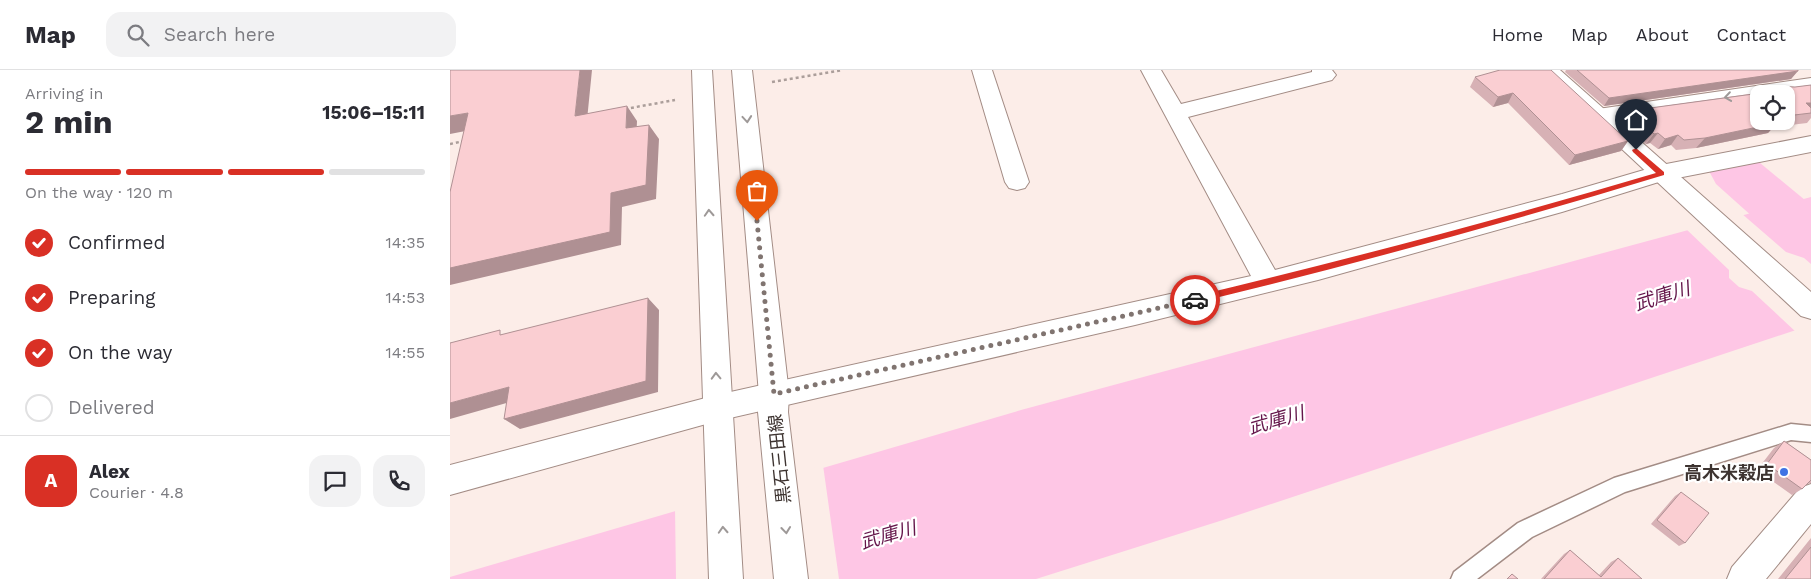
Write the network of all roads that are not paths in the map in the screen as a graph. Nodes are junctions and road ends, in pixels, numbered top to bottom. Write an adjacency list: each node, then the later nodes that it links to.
1 (982, 70): 12 (street)
2 (1151, 70): 8 (street)
3 (1322, 70): 8 (street)
4 (1547, 70): 9 (street)
5 (743, 78): 15 (street, 黒石三田線, one-way to 15)
6 (702, 82): 16 (street, one-way to 6)
7 (1811, 85): 9 (street, one-way to 9)
8 (1175, 113): 13 (street)
9 (1598, 116): 11 (street)
10 (1811, 144): 11 (street)
11 (1666, 178): 13 (street); 14 (street)
12 (1017, 182)
13 (1268, 282): 15 (street)
14 (1811, 308)
15 (773, 403): 16 (street); 21 (street, 黒石三田線, one-way to 21)
16 (718, 416): 18 (street); 20 (street, one-way to 16)
17 (1811, 434): 22 (lane)
18 (450, 480)
19 (1811, 498): 23 (street)
20 (726, 579)
21 (791, 579)
22 (1461, 579)
23 (1744, 579)

